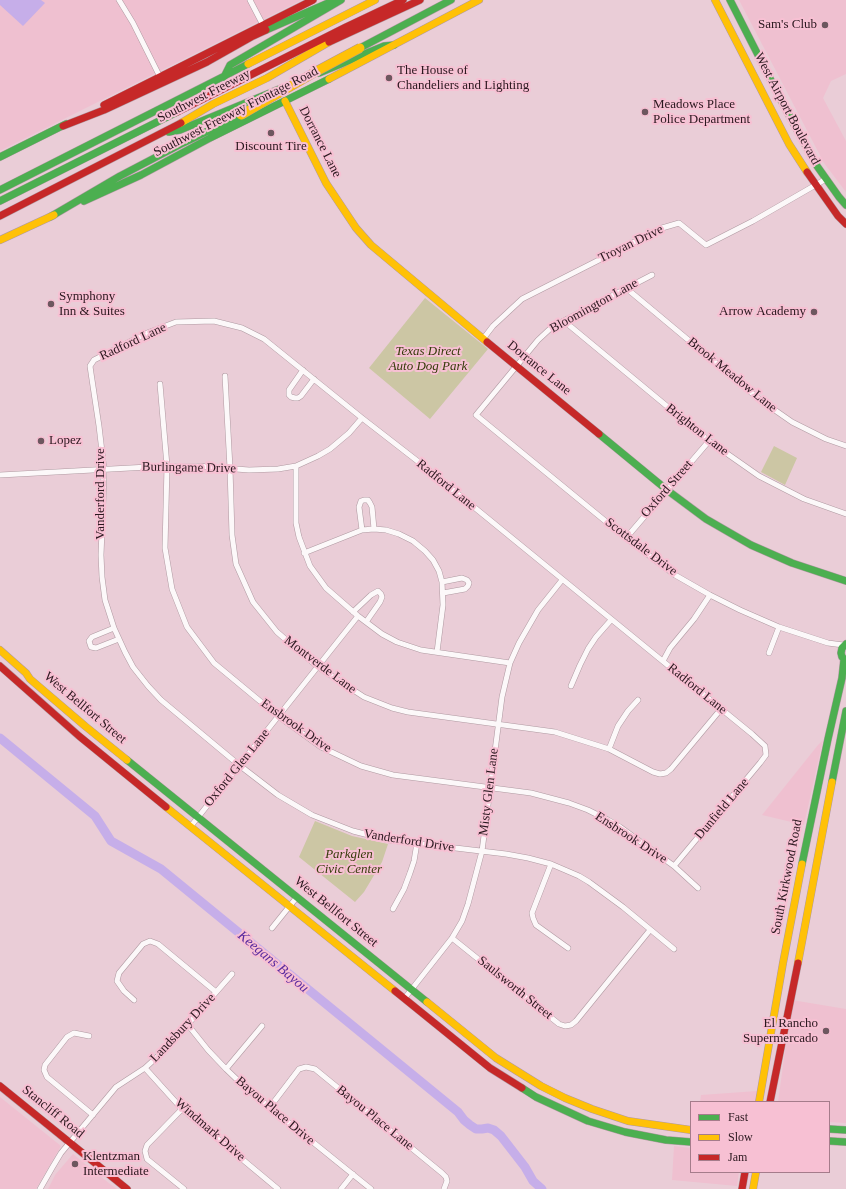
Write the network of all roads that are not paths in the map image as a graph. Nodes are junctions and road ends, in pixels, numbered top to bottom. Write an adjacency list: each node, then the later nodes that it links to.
1 (119, 0): 19 (street)
2 (250, 0): 14 (street)
3 (313, 0): 14 (main road)
4 (335, 0): 24 (main road)
5 (341, 0): 20 (main road)
6 (375, 0): 20 (main road, Southwest Freeway)
7 (395, 0): 15 (main road)
8 (403, 0): 15 (main road)
9 (420, 0): 25 (main road, Southwest Freeway)
10 (451, 0): 33 (main road, bridge)
11 (479, 0): 17 (main road, Southwest Freeway Frontage Road)
12 (716, 0): 18 (main road, West Airport Boulevard)
13 (730, 0): 16 (main road, West Airport Boulevard)
14 (263, 25): 19 (main road)
15 (346, 27): 30 (main road)
16 (750, 39): 18 (main road); 22 (main road, West Airport Boulevard)
17 (394, 45): 21 (main road, Southwest Freeway Frontage Road); 25 (main road)
18 (739, 45): 23 (main road, West Airport Boulevard)
19 (160, 77): 24 (main road)
20 (224, 77): 29 (main road, Southwest Freeway)
21 (285, 101): 33 (main road, Southwest Freeway Frontage Road); 39 (main road, Dorrance Lane)
22 (785, 108): 23 (main road); 27 (main road, West Airport Boulevard)
23 (773, 113): 28 (main road, West Airport Boulevard)
24 (64, 126): 26 (main road)
25 (161, 132): 32 (main road, Southwest Freeway)
26 (0, 158)
27 (826, 179): 28 (street, Troyan Drive); 31 (main road, West Airport Boulevard)
28 (815, 185): 34 (main road, West Airport Boulevard); 39 (street, Troyan Drive)
29 (0, 190)
30 (0, 202)
31 (846, 205)
32 (0, 216)
33 (50, 217): 35 (main road, Southwest Freeway Frontage Road)
34 (846, 224)
35 (0, 240)
36 (652, 274): 37 (street, Bloomington Lane)
37 (626, 288): 38 (street, Bloomington Lane); 49 (street, Brook Meadow Lane)
38 (564, 321): 41 (street, Bloomington Lane); 48 (street, Brighton Lane)
39 (483, 339): 41 (main road, Dorrance Lane)
40 (94, 360): 42 (street, Radford Lane); 53 (street, Vanderford Drive)
41 (517, 366): 46 (street, Bloomington Lane); 55 (main road, Dorrance Lane)
42 (303, 370): 44 (street, Radford Lane); 44 (street)
43 (225, 376): 52 (street, Montverde Lane)
44 (314, 379): 47 (street, Radford Lane)
45 (160, 384): 50 (street, Ensbrook Drive)
46 (476, 415): 59 (street, Scottsdale Drive)
47 (362, 418): 51 (street, Burlingame Drive); 61 (street, Radford Lane)
48 (709, 441): 55 (street, Oxford Street); 56 (street, Brighton Lane)
49 (846, 446)
50 (167, 466): 52 (street, Burlingame Drive); 53 (street, Burlingame Drive); 88 (street, Ensbrook Drive)
51 (296, 466): 52 (street, Burlingame Drive); 60 (street)
52 (230, 468): 80 (street, Montverde Lane)
53 (104, 469): 54 (street, Burlingame Drive); 71 (street, Vanderford Drive)
54 (0, 474)
55 (667, 490): 59 (street, Oxford Street); 62 (main road, Dorrance Lane)
56 (846, 514)
57 (374, 529): 58 (street); 58 (street); 63 (street)
58 (362, 530): 60 (street)
59 (626, 538): 65 (street, Scottsdale Drive)
60 (304, 553): 66 (street)
61 (562, 580): 68 (street, Radford Lane); 78 (street, Misty Glen Lane)
62 (845, 581)
63 (442, 582): 64 (street); 64 (street)
64 (443, 593): 74 (street)
65 (710, 595): 70 (street, Scottsdale Drive); 77 (street)
66 (353, 612): 67 (street); 69 (street)
67 (358, 616): 69 (street); 80 (street, Oxford Glen Lane)
68 (611, 620): 77 (street, Radford Lane); 82 (street)
69 (366, 622): 74 (street)
70 (779, 627): 75 (street, Scottsdale Drive); 76 (street)
71 (114, 628): 72 (street, Vanderford Drive); 72 (street)
72 (119, 639): 94 (street, Vanderford Drive)
73 (0, 650): 81 (main road, West Bellfort Street)
74 (437, 652): 78 (street)
75 (844, 652): 86 (main road, South Kirkwood Road)
76 (769, 653)
77 (663, 661): 85 (street, Radford Lane)
78 (510, 663): 89 (street, Misty Glen Lane)
79 (0, 666): 83 (main road, West Bellfort Street)
80 (318, 667): 88 (street, Oxford Glen Lane); 89 (street, Montverde Lane)
81 (30, 678): 83 (main road); 92 (main road, West Bellfort Street)
82 (571, 686)
83 (24, 687): 93 (main road, West Bellfort Street)
84 (638, 700): 90 (street)
85 (721, 709): 90 (street, Montverde Lane); 91 (street, Radford Lane)
86 (834, 714): 87 (main road); 95 (main road, South Kirkwood Road)
87 (846, 714): 96 (main road, South Kirkwood Road)
88 (278, 716): 94 (street, Oxford Glen Lane); 97 (street, Ensbrook Drive)
89 (498, 724): 90 (street, Montverde Lane); 97 (street, Misty Glen Lane)
90 (609, 749)
91 (766, 749): 105 (street, Dunfield Lane)
92 (118, 753): 93 (main road); 98 (main road, West Bellfort Street)
93 (112, 762): 99 (main road, West Bellfort Street)
94 (239, 765): 98 (street, Oxford Glen Lane); 102 (street, Vanderford Drive)
95 (819, 781): 96 (main road); 100 (main road, South Kirkwood Road)
96 (831, 785): 101 (main road, South Kirkwood Road)
97 (490, 788): 103 (street, Misty Glen Lane); 105 (street, Ensbrook Drive)
98 (197, 817): 99 (street, Oxford Glen Lane); 107 (main road, West Bellfort Street)
99 (191, 826): 110 (main road, West Bellfort Street)
100 (808, 833): 101 (main road); 108 (main road, South Kirkwood Road)
101 (821, 835): 109 (main road, South Kirkwood Road)
102 (417, 843): 103 (street, Vanderford Drive); 111 (street)
103 (482, 851): 104 (street, Vanderford Drive); 114 (street, Misty Glen Lane)
104 (551, 864): 113 (street, Vanderford Drive); 115 (street)
105 (674, 866): 106 (street, Ensbrook Drive)
106 (698, 888)
107 (297, 897): 110 (street); 120 (main road, West Bellfort Street)
108 (796, 902): 109 (main road); 118 (main road, South Kirkwood Road)
109 (809, 904): 117 (main road, South Kirkwood Road)
110 (290, 906): 112 (street); 122 (main road, West Bellfort Street)
111 (393, 909)
112 (272, 928)
113 (650, 930): 114 (street, Saulsworth Street); 116 (street, Vanderford Drive)
114 (452, 938): 120 (street, Misty Glen Lane)
115 (568, 948)
116 (674, 949)
117 (798, 962): 118 (main road); 125 (main road, South Kirkwood Road)
118 (783, 963): 124 (main road, South Kirkwood Road)
119 (232, 974): 121 (street, Landsbury Drive)
120 (411, 990): 122 (street, Misty Glen Lane); 131 (main road, West Bellfort Street)
121 (216, 992): 123 (street); 126 (street, Landsbury Drive)
122 (404, 998): 132 (main road, West Bellfort Street)
123 (134, 1000)
124 (773, 1022): 125 (main road); 135 (main road, South Kirkwood Road)
125 (785, 1024): 136 (main road, South Kirkwood Road)
126 (188, 1025): 129 (street, Landsbury Drive); 130 (street, Bayou Place Drive)
127 (262, 1026): 130 (street)
128 (89, 1036): 140 (street)
129 (145, 1068): 139 (street, Windmark Drive); 140 (street, Landsbury Drive)
130 (226, 1069): 137 (street, Bayou Place Drive)
131 (521, 1074): 132 (main road); 134 (main road, West Bellfort Street)
132 (515, 1085): 138 (main road, West Bellfort Street)
133 (0, 1086): 147 (main road, Stancliff Road)
134 (565, 1098): 138 (main road); 142 (main road, West Bellfort Street)
135 (759, 1101)
136 (770, 1101)
137 (270, 1107): 150 (street, Bayou Place Drive); 159 (street, Bayou Place Lane)
138 (560, 1108): 145 (main road, West Bellfort Street)
139 (182, 1109): 151 (street, Windmark Drive); 154 (street)
140 (93, 1115): 147 (street, Landsbury Drive)
141 (830, 1129): 143 (main road)
142 (690, 1130)
143 (846, 1130)
144 (830, 1140): 146 (main road)
145 (690, 1142)
146 (846, 1142)
147 (70, 1143): 152 (street, Landsbury Drive); 153 (main road, Stancliff Road)
148 (745, 1173): 160 (main road)
149 (756, 1173): 161 (main road)
150 (353, 1174): 157 (street); 158 (street, Bayou Place Drive)
151 (272, 1184): 155 (street); 156 (street, Windmark Drive)
152 (40, 1189)
153 (127, 1189)
154 (184, 1189)
155 (269, 1189)
156 (278, 1189)
157 (341, 1189)
158 (371, 1189)
159 (444, 1189)
160 (742, 1189)
161 (753, 1189)

